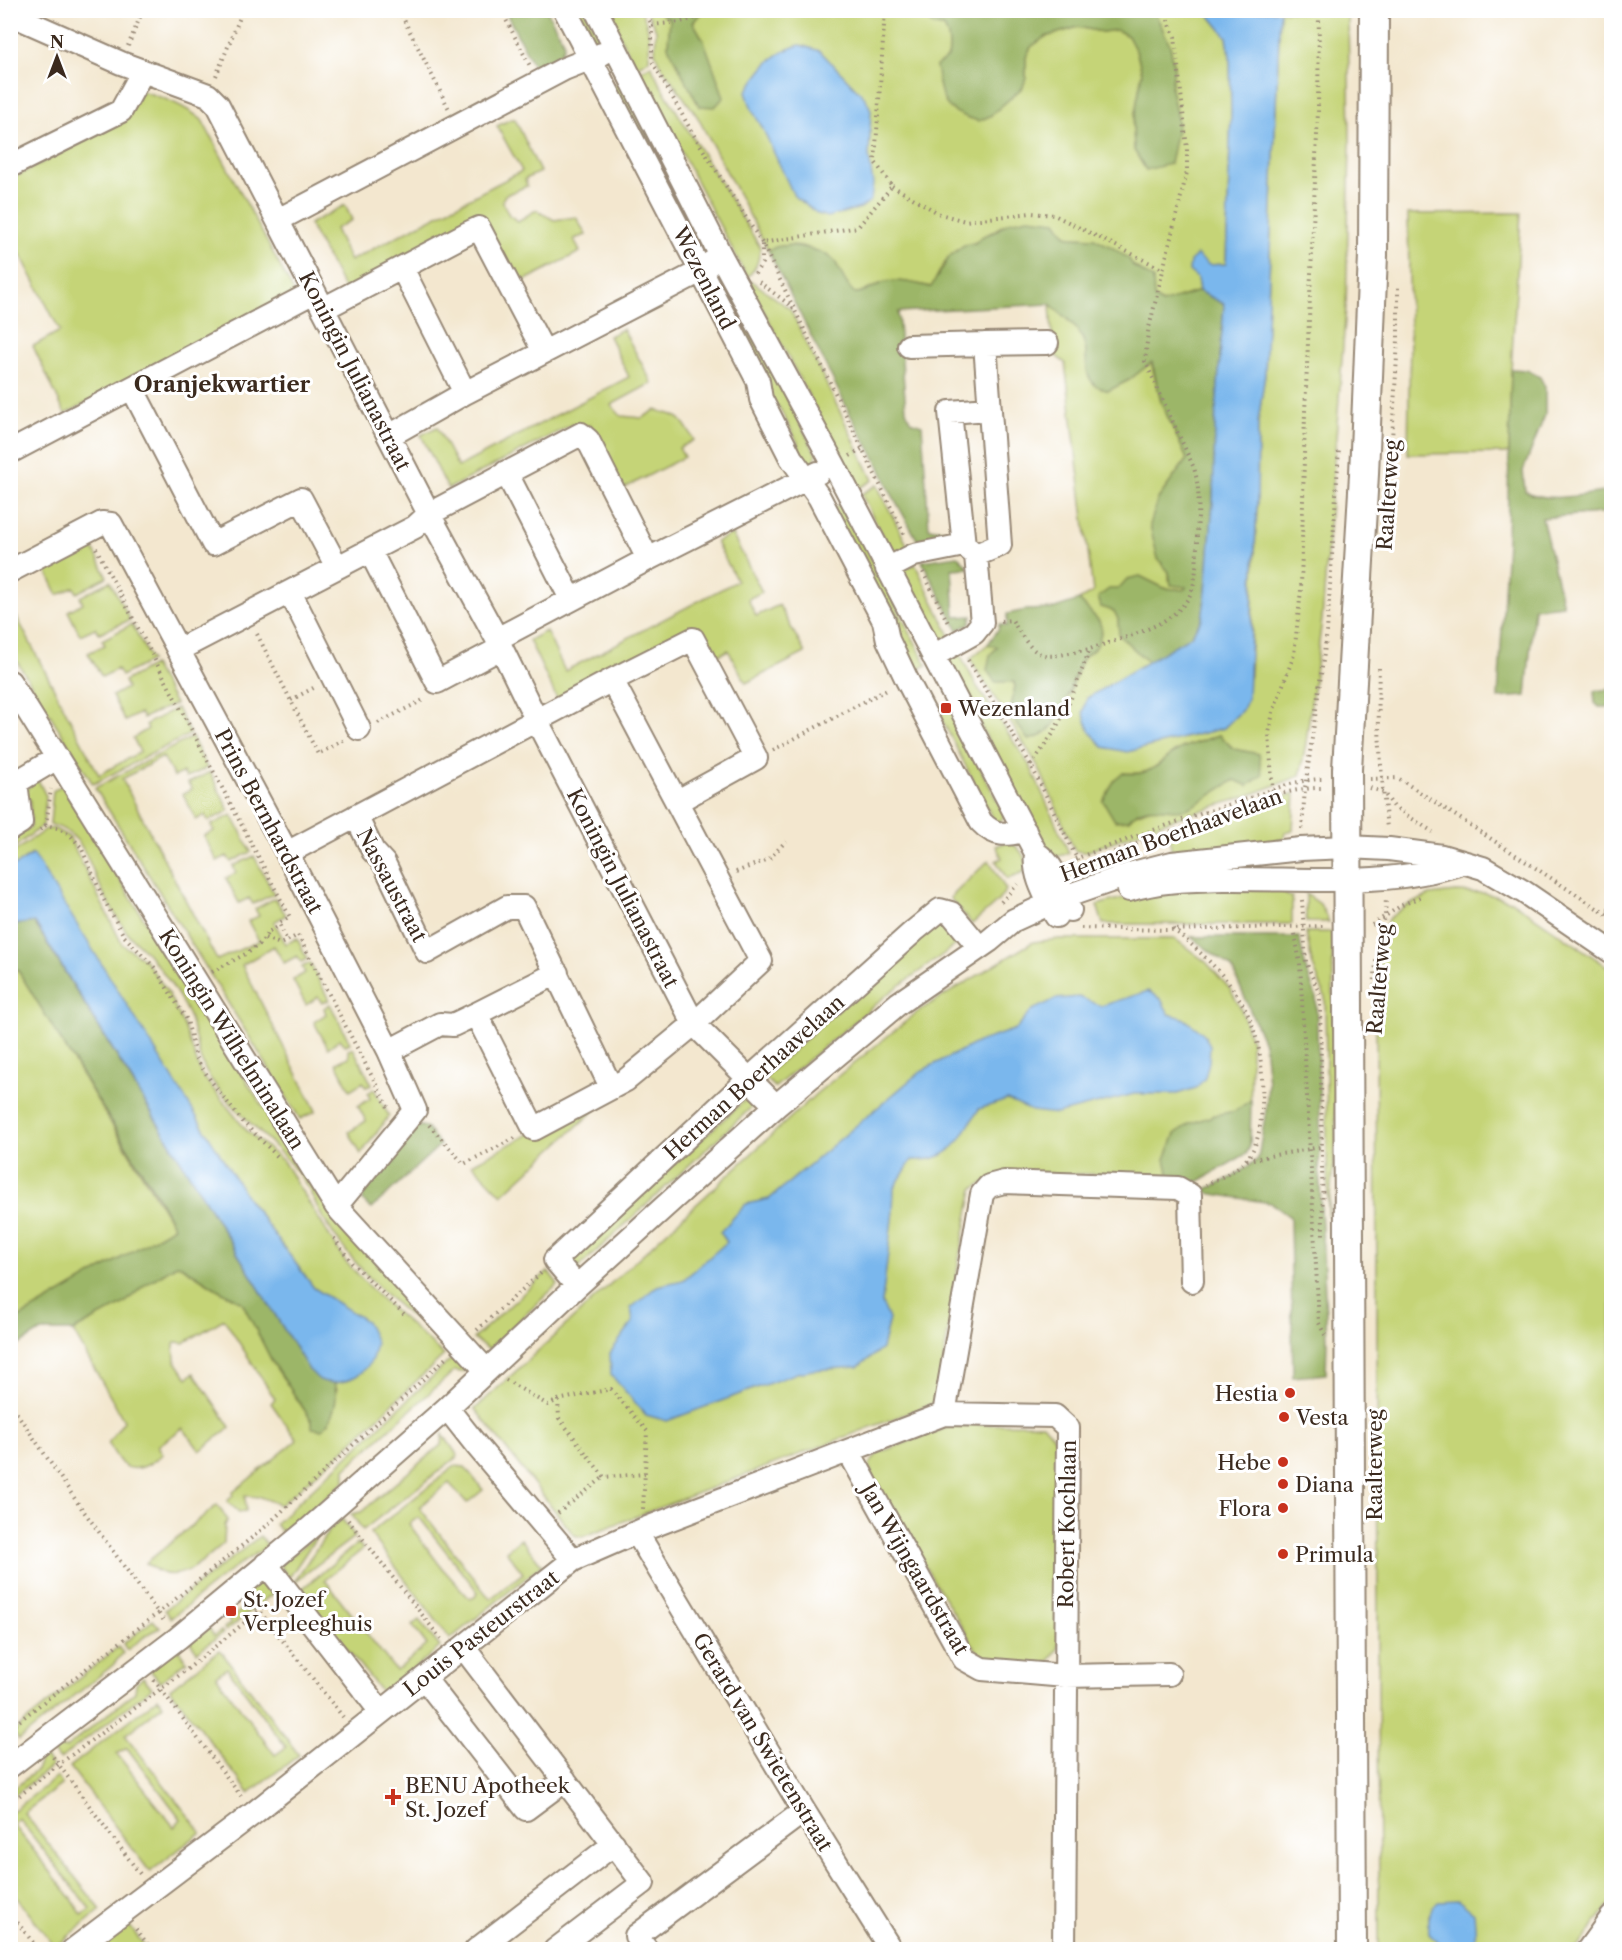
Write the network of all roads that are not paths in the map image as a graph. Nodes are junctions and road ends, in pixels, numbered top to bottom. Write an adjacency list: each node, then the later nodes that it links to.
1 (565, 10): 6 (street, Wezenland)
2 (596, 10): 5 (street, Wezenland)
3 (1374, 10): 48 (main road, Raalterweg)
4 (10, 14): 7 (street)
5 (616, 48): 6 (street); 10 (street, Wezenland)
6 (590, 58): 9 (street); 12 (street, Wezenland)
7 (143, 71): 8 (street); 9 (street, Koningin Julianastraat)
8 (10, 166)
9 (278, 220): 13 (street, Koningin Julianastraat)
10 (722, 256): 12 (street); 23 (street, Wezenland)
11 (402, 268): 13 (street); 17 (street); 19 (street)
12 (701, 271): 17 (street); 25 (street, Wezenland)
13 (319, 301): 18 (street); 21 (street, Koningin Julianastraat)
14 (1047, 343): 15 (street)
15 (986, 344): 16 (street); 20 (street)
16 (909, 346)
17 (544, 352): 19 (street)
18 (132, 388): 22 (street); 30 (street)
19 (465, 393): 21 (street)
20 (989, 409): 27 (street); 27 (street)
21 (389, 436): 26 (street, Koningin Julianastraat)
22 (10, 452)
23 (834, 465): 25 (street); 31 (street, Wezenland)
24 (506, 472): 26 (street); 29 (street); 34 (street)
25 (806, 479): 29 (street); 47 (street, Wezenland)
26 (429, 514): 28 (street); 35 (street, Koningin Julianastraat)
27 (970, 550): 31 (street); 37 (street)
28 (370, 551): 30 (street); 35 (street)
29 (648, 559): 34 (street)
30 (337, 567): 33 (street)
31 (887, 569): 37 (street, Wezenland)
32 (10, 571): 36 (street, Prins Bernhardstraat)
33 (290, 592): 36 (street); 41 (street)
34 (571, 599): 35 (street)
35 (499, 643): 40 (street, Koningin Julianastraat)
36 (178, 650): 49 (street, Prins Bernhardstraat)
37 (933, 656): 47 (street, Wezenland)
38 (612, 680): 40 (street); 44 (street); 44 (street)
39 (10, 682): 42 (street, Koningin Wilhelminalaan)
40 (537, 721): 45 (street); 58 (street, Koningin Julianastraat)
41 (359, 729)
42 (57, 758): 43 (street); 63 (street, Koningin Wilhelminalaan)
43 (13, 784): 46 (street)
44 (678, 801): 58 (street)
45 (356, 816): 49 (street); 56 (street, Nassaustraat)
46 (10, 829)
47 (1024, 831): 50 (street, Wezenland)
48 (1347, 848): 51 (street, Herman Boerhaavelaan); 52 (main road, Raalterweg); 53 (street, Herman Boerhaavelaan)
49 (287, 853): 59 (street, Prins Bernhardstraat)
50 (1036, 853): 53 (street, Wezenland); 53 (street, Wezenland)
51 (1463, 862): 52 (street, Herman Boerhaavelaan); 55 (street, Herman Boerhaavelaan)
52 (1347, 880): 53 (street, Herman Boerhaavelaan); 89 (main road, Raalterweg)
53 (1063, 911): 54 (street, Herman Boerhaavelaan)
54 (984, 944): 60 (street, Herman Boerhaavelaan); 62 (street, Herman Boerhaavelaan)
55 (1611, 952)
56 (557, 973): 57 (street); 61 (street, Nassaustraat)
57 (476, 1014): 59 (street); 61 (street)
58 (694, 1024): 60 (street, Koningin Julianastraat); 61 (street)
59 (389, 1051): 63 (street, Prins Bernhardstraat)
60 (749, 1079): 62 (street, Koningin Julianastraat); 65 (street, Herman Boerhaavelaan)
61 (611, 1087)
62 (776, 1106): 65 (street, Herman Boerhaavelaan)
63 (336, 1206): 66 (street, Koningin Wilhelminalaan)
64 (1192, 1281): 68 (street)
65 (577, 1286): 66 (street, Herman Boerhaavelaan)
66 (494, 1375): 67 (street, Herman Boerhaavelaan)
67 (447, 1408): 71 (street); 72 (street, Herman Boerhaavelaan)
68 (944, 1414): 69 (street, Louis Pasteurstraat); 75 (street, Robert Kochlaan)
69 (849, 1452): 70 (street, Louis Pasteurstraat); 75 (street, Jan Wijngaardstraat)
70 (640, 1532): 71 (street, Louis Pasteurstraat); 80 (street, Gerard van Swietenstraat)
71 (573, 1560): 73 (street, Louis Pasteurstraat)
72 (266, 1564): 77 (street); 78 (street, Herman Boerhaavelaan)
73 (459, 1652): 76 (street, Louis Pasteurstraat); 79 (street)
74 (1169, 1674): 75 (street)
75 (1065, 1676): 88 (street, Robert Kochlaan)
76 (424, 1678): 77 (street, Louis Pasteurstraat); 79 (street)
77 (381, 1712): 83 (street, Louis Pasteurstraat)
78 (10, 1766)
79 (565, 1780): 81 (street)
80 (804, 1810): 86 (street); 87 (street, Gerard van Swietenstraat)
81 (614, 1844): 84 (street); 85 (street)
82 (1611, 1917): 90 (street)
83 (73, 1950)
84 (476, 1950)
85 (555, 1950)
86 (647, 1950)
87 (891, 1950)
88 (1064, 1950)
89 (1352, 1950)
90 (1588, 1950)

